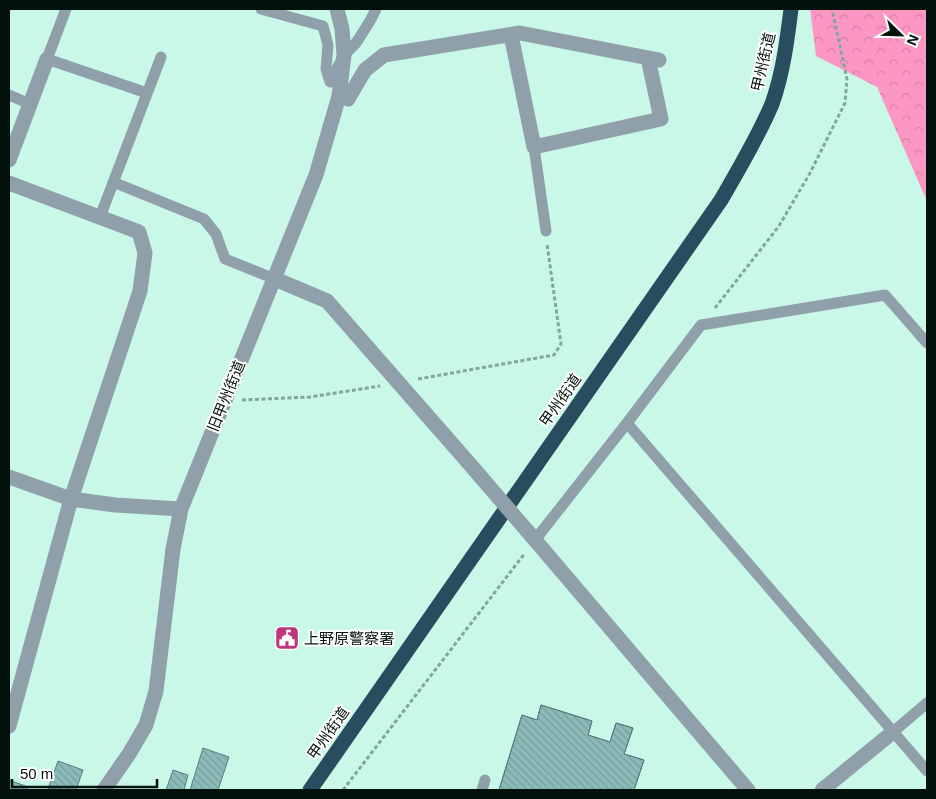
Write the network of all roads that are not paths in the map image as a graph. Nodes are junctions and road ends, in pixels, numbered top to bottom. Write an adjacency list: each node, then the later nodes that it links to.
1 (66, 9): 9 (lane)
2 (261, 9): 7 (lane)
3 (337, 9): 7 (street, 旧甲州街道)
4 (376, 9): 7 (lane)
5 (792, 9): 32 (highway, 甲州街道)
6 (511, 35): 12 (street); 14 (street); 14 (street)
7 (344, 55): 12 (street, 旧甲州街道)
8 (161, 57): 10 (lane)
9 (47, 58): 10 (lane); 13 (street)
10 (147, 93): 16 (lane)
11 (9, 96): 13 (lane)
12 (339, 96): 20 (street, 旧甲州街道)
13 (30, 104): 15 (street)
14 (534, 147): 19 (lane)
15 (9, 160)
16 (113, 182): 18 (lane); 20 (lane)
17 (9, 183): 18 (street)
18 (100, 217): 24 (street)
19 (546, 231)
20 (275, 278): 25 (street, 旧甲州街道); 26 (street, bridge)
21 (927, 343): 22 (lane)
22 (627, 423): 26 (lane); 29 (lane)
23 (9, 477): 24 (street)
24 (71, 499): 25 (street); 28 (street)
25 (181, 509): 31 (street, 旧甲州街道)
26 (535, 540): 33 (street)
27 (927, 703): 29 (lane)
28 (9, 726)
29 (894, 732): 30 (lane); 34 (street)
30 (927, 771)
31 (104, 790)
32 (310, 790)
33 (748, 790)
34 (822, 790)

